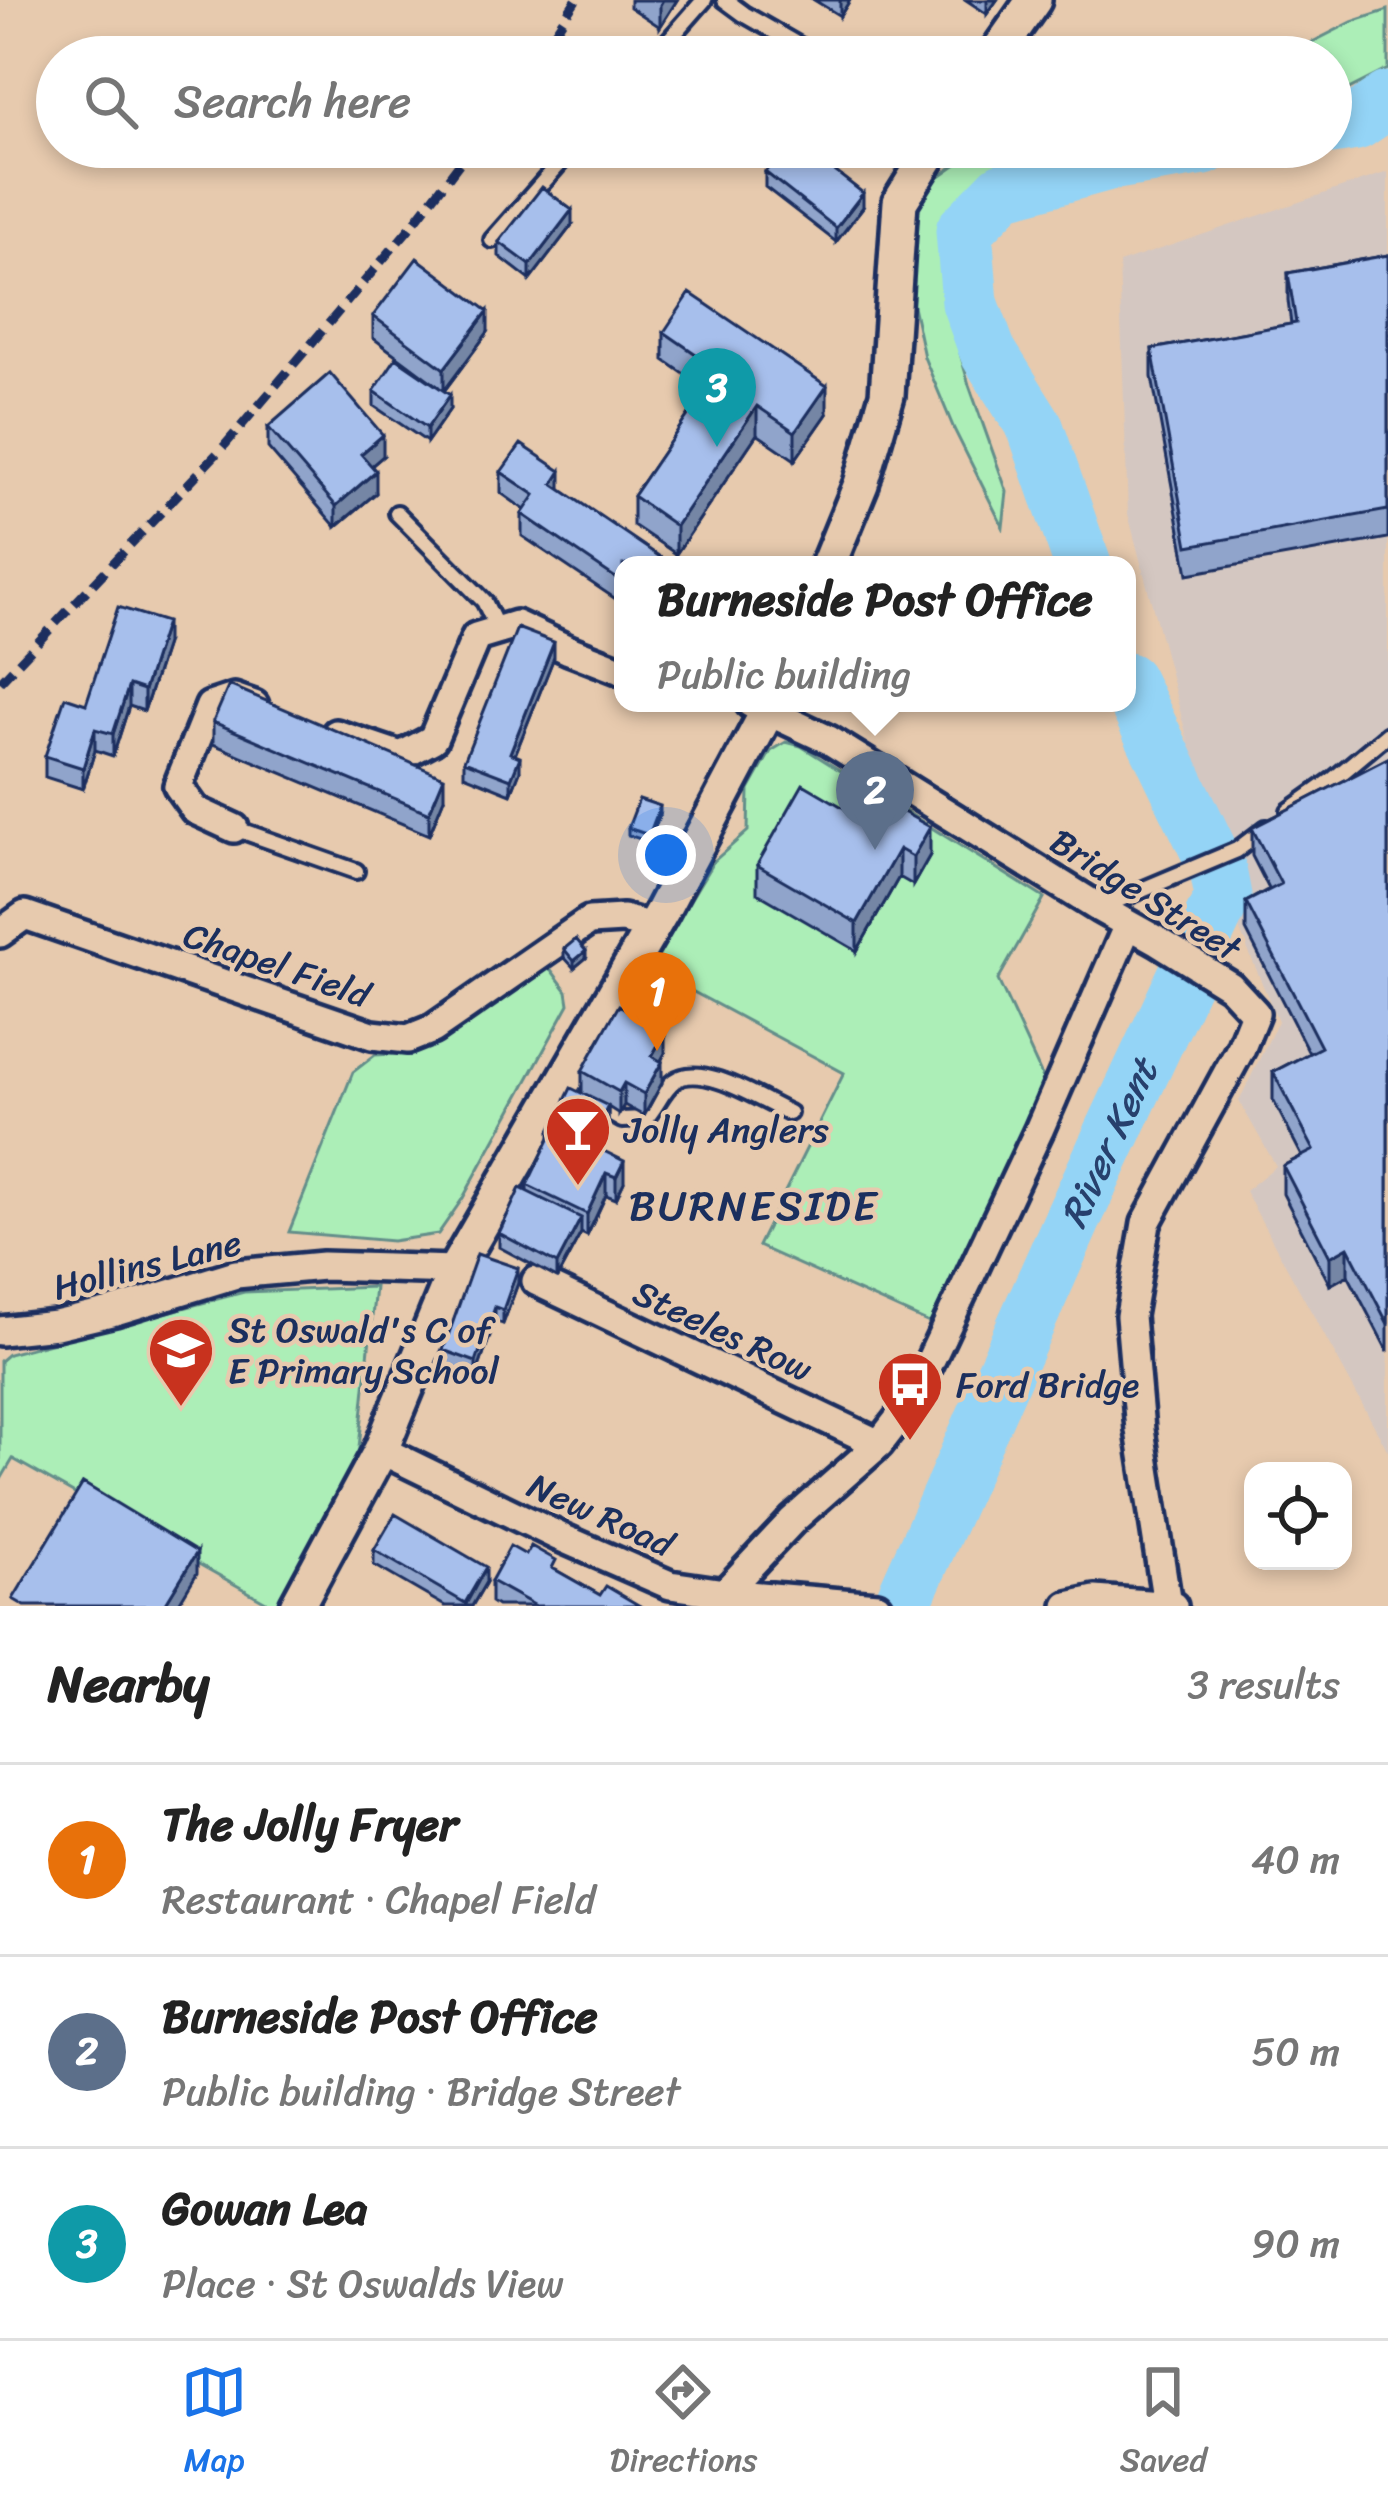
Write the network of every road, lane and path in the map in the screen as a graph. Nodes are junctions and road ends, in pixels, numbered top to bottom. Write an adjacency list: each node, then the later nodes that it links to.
1 (704, 0): 4 (lane)
2 (725, 0): 5 (lane)
3 (1034, 0): 6 (street)
4 (672, 36)
5 (782, 36)
6 (1009, 36)
7 (555, 168): 9 (lane)
8 (921, 168): 11 (street)
9 (492, 240)
10 (397, 513): 12 (lane)
11 (832, 556)
12 (498, 630): 13 (street); 17 (street)
13 (614, 668)
14 (276, 712): 19 (street)
15 (760, 712): 23 (street)
16 (777, 712): 21 (street, Bridge Street)
17 (317, 727)
18 (1388, 734): 21 (lane)
19 (234, 828): 20 (lane)
20 (356, 871)
21 (1099, 908): 22 (street, Bridge Street)
22 (1128, 925): 30 (street); 33 (street, Bridge Street)
23 (652, 927): 24 (street, Chapel Field); 25 (street)
24 (0, 933)
25 (561, 1086): 26 (lane); 27 (street)
26 (789, 1113)
27 (455, 1270): 29 (street, Hollins Lane); 31 (street)
28 (536, 1281): 30 (street, Steeles Row)
29 (0, 1331)
30 (879, 1444): 32 (street)
31 (381, 1450): 32 (street, New Road); 34 (street)
32 (719, 1599): 35 (street, New Road)
33 (1170, 1605): 36 (street)
34 (298, 1606)
35 (877, 1606)
36 (1068, 1606)

